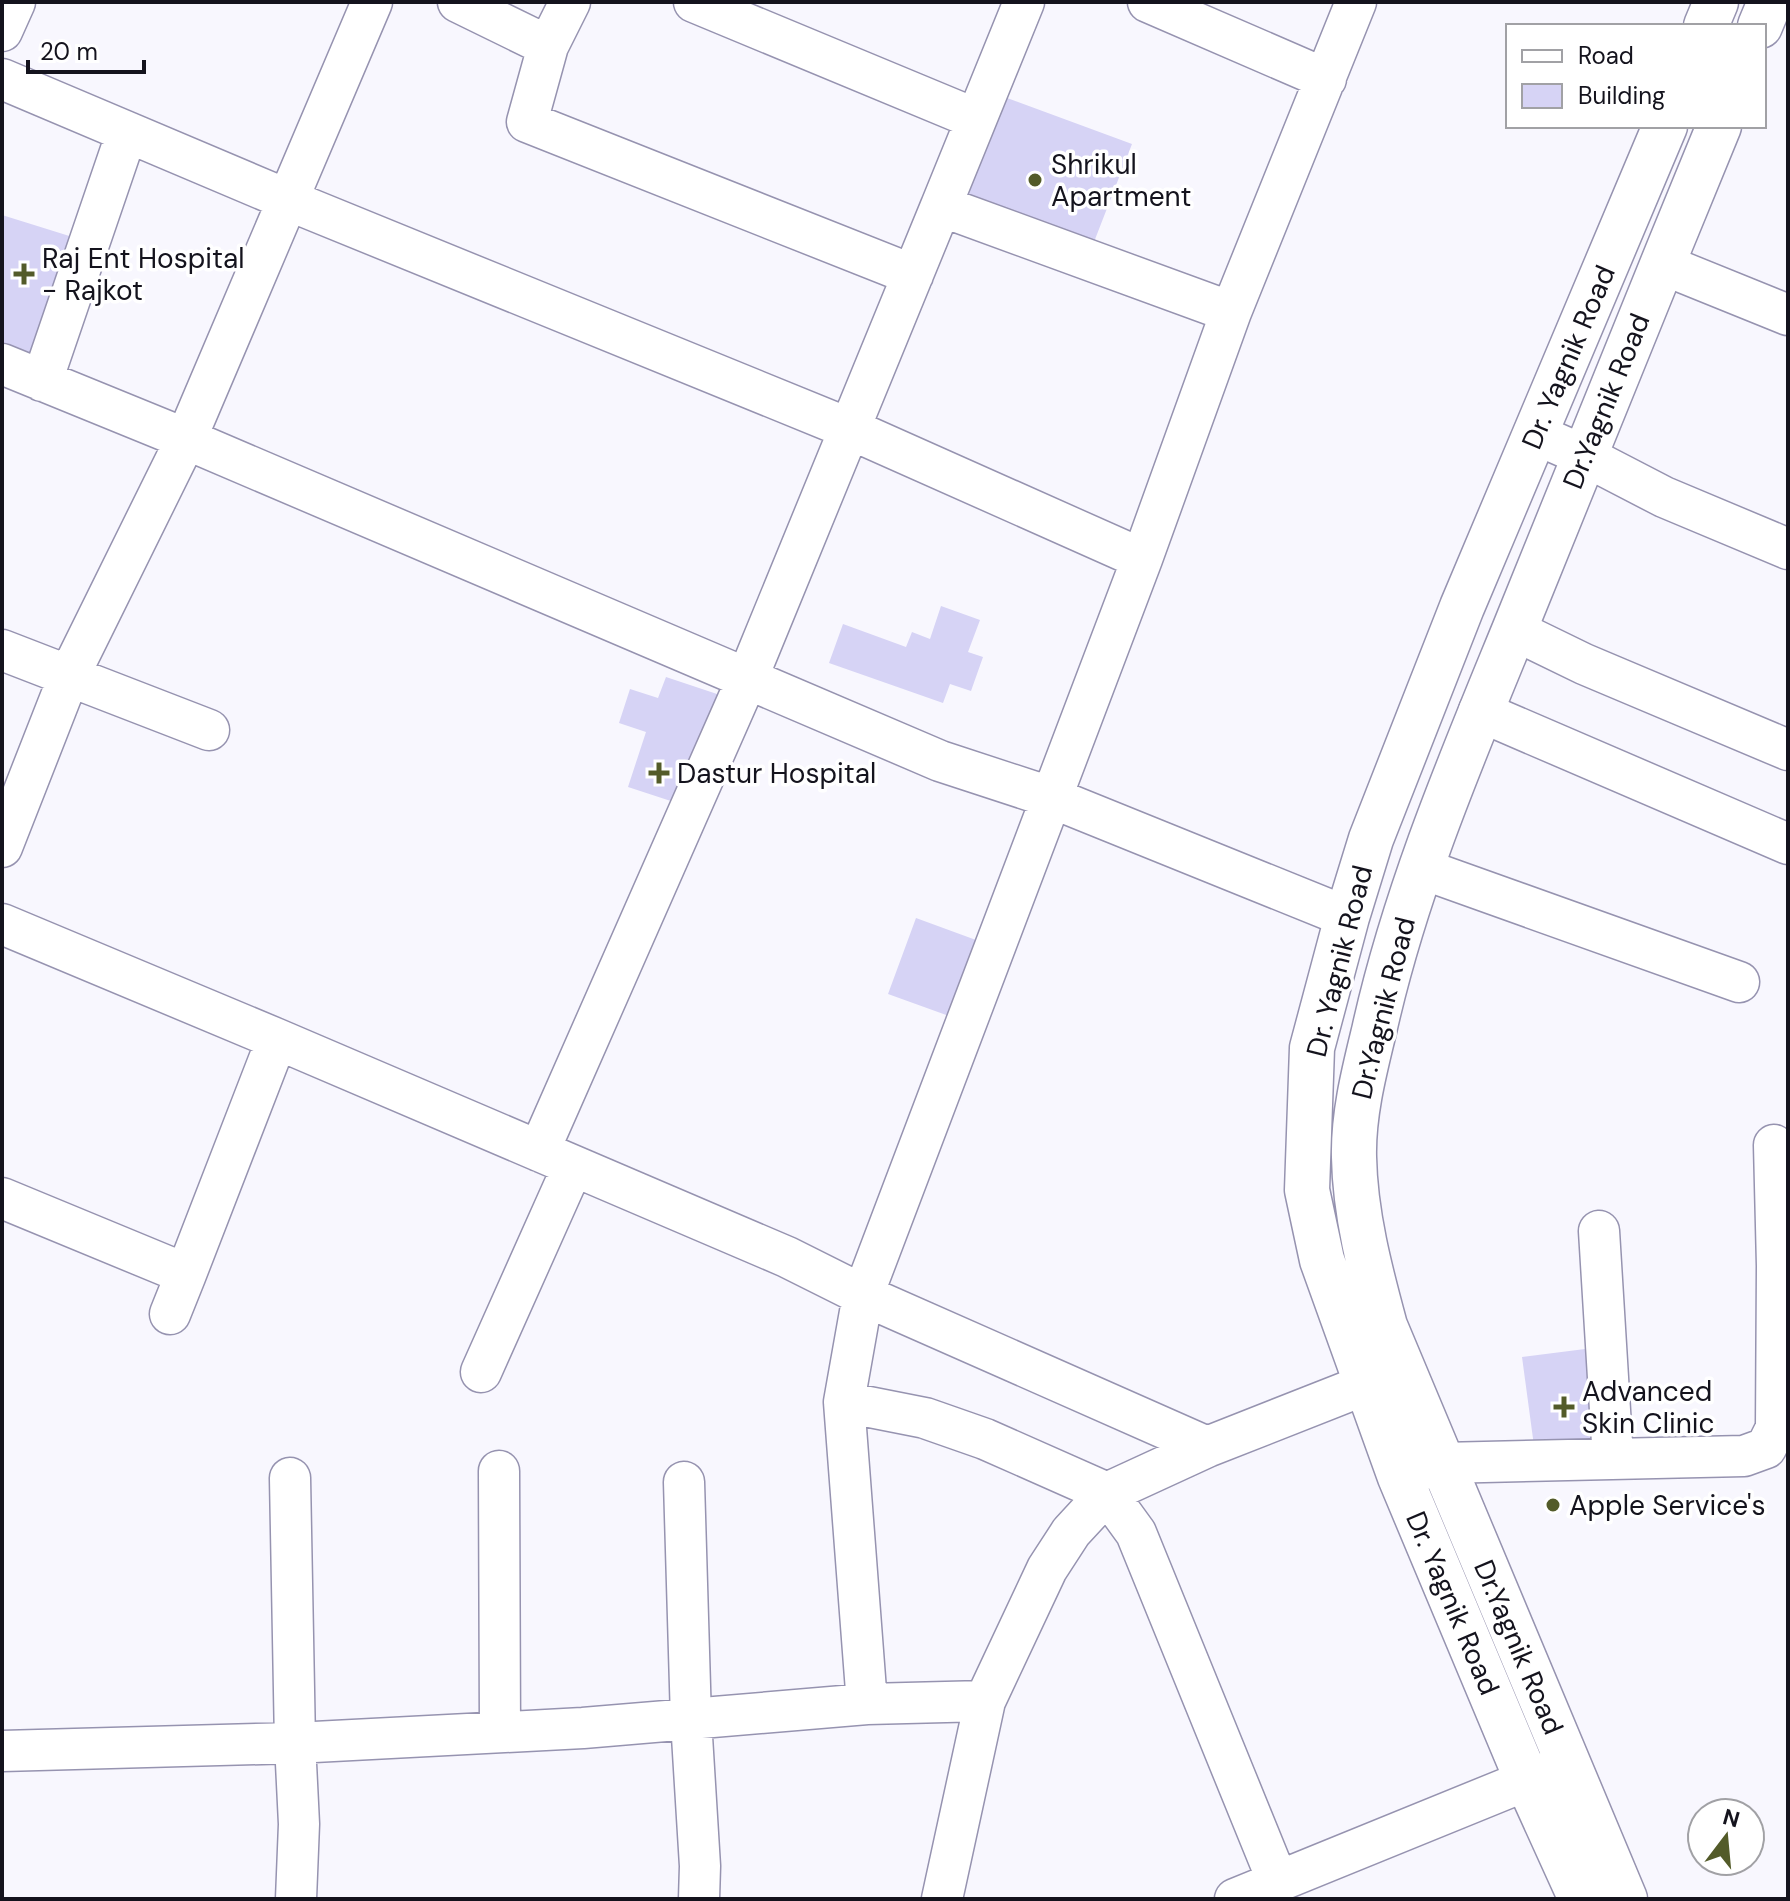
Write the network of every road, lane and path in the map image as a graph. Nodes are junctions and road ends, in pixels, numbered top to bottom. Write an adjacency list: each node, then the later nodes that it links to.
1 (15, 2): 13 (street)
2 (372, 2): 21 (street)
3 (458, 2): 14 (street)
4 (570, 2): 14 (street)
5 (694, 2): 17 (street)
6 (1024, 2): 17 (street)
7 (1148, 2): 16 (street)
8 (1356, 2): 16 (street)
9 (1716, 2): 11 (street)
10 (1770, 2): 12 (street)
11 (1707, 24)
12 (1761, 24)
13 (2, 31)
14 (548, 46): 24 (street)
15 (2, 79): 20 (street)
16 (1326, 79): 25 (street)
17 (976, 119): 22 (street)
18 (1664, 128): 30 (street, Dr. Yagnik Road)
19 (1718, 128): 23 (street, Dr.Yagnik Road)
20 (127, 132): 21 (street); 28 (street)
21 (288, 200): 29 (street); 31 (street)
22 (941, 206): 24 (street); 25 (street)
23 (1662, 264): 26 (street); 32 (street, Dr.Yagnik Road)
24 (913, 275): 29 (street)
25 (1231, 312): 34 (street)
26 (1788, 315)
27 (2, 364): 28 (street)
28 (42, 381): 31 (street)
29 (850, 429): 34 (street); 38 (street)
30 (1535, 434): 32 (street); 46 (street, Dr. Yagnik Road)
31 (186, 439): 37 (street); 38 (street)
32 (1583, 455): 33 (street); 35 (street, Dr.Yagnik Road)
33 (1788, 549)
34 (1142, 559): 42 (street)
35 (1514, 630): 39 (street, Dr.Yagnik Road); 41 (street)
36 (2, 650): 37 (street)
37 (69, 676): 40 (street); 44 (street)
38 (747, 679): 42 (street); 51 (street)
39 (1479, 711): 43 (street); 45 (street, Dr.Yagnik Road)
40 (209, 730)
41 (1788, 750)
42 (1050, 797): 46 (street); 56 (street)
43 (1788, 844)
44 (2, 847)
45 (1420, 868): 48 (street); 59 (street, Dr.Yagnik Road)
46 (1347, 917): 59 (street, Dr. Yagnik Road)
47 (2, 924): 49 (street)
48 (1739, 982)
49 (277, 1039): 51 (street); 55 (street)
50 (1774, 1145): 54 (street)
51 (556, 1158): 56 (street); 58 (street)
52 (2, 1198): 55 (street)
53 (1599, 1231): 62 (street)
54 (1782, 1268): 62 (street)
55 (186, 1274): 57 (street)
56 (863, 1295): 60 (street); 61 (street)
57 (170, 1314)
58 (481, 1372)
59 (1385, 1377): 61 (street); 63 (street, Dr.Yagnik Road); 65 (street, Dr. Yagnik Road)
60 (844, 1402): 68 (street); 70 (street)
61 (1207, 1447): 68 (street)
62 (1613, 1459): 63 (street)
63 (1442, 1463): 65 (street); 75 (street, Dr.Yagnik Road)
64 (499, 1471): 72 (street)
65 (1400, 1477): 76 (street, Dr. Yagnik Road)
66 (290, 1478): 73 (street)
67 (684, 1482): 71 (street)
68 (1107, 1493): 69 (street); 77 (street)
69 (985, 1701): 70 (street); 81 (street)
70 (867, 1704): 71 (street)
71 (691, 1720): 72 (street); 80 (street)
72 (500, 1731): 73 (street)
73 (295, 1743): 74 (street); 79 (street)
74 (2, 1751)
75 (1568, 1763): 76 (street); 78 (street, Dr.Yagnik Road)
76 (1527, 1780): 77 (street); 78 (street, Dr. Yagnik Road)
77 (1278, 1882): 82 (street)
78 (1610, 1894)
79 (296, 1899)
80 (699, 1899)
81 (942, 1899)
82 (1235, 1899)

